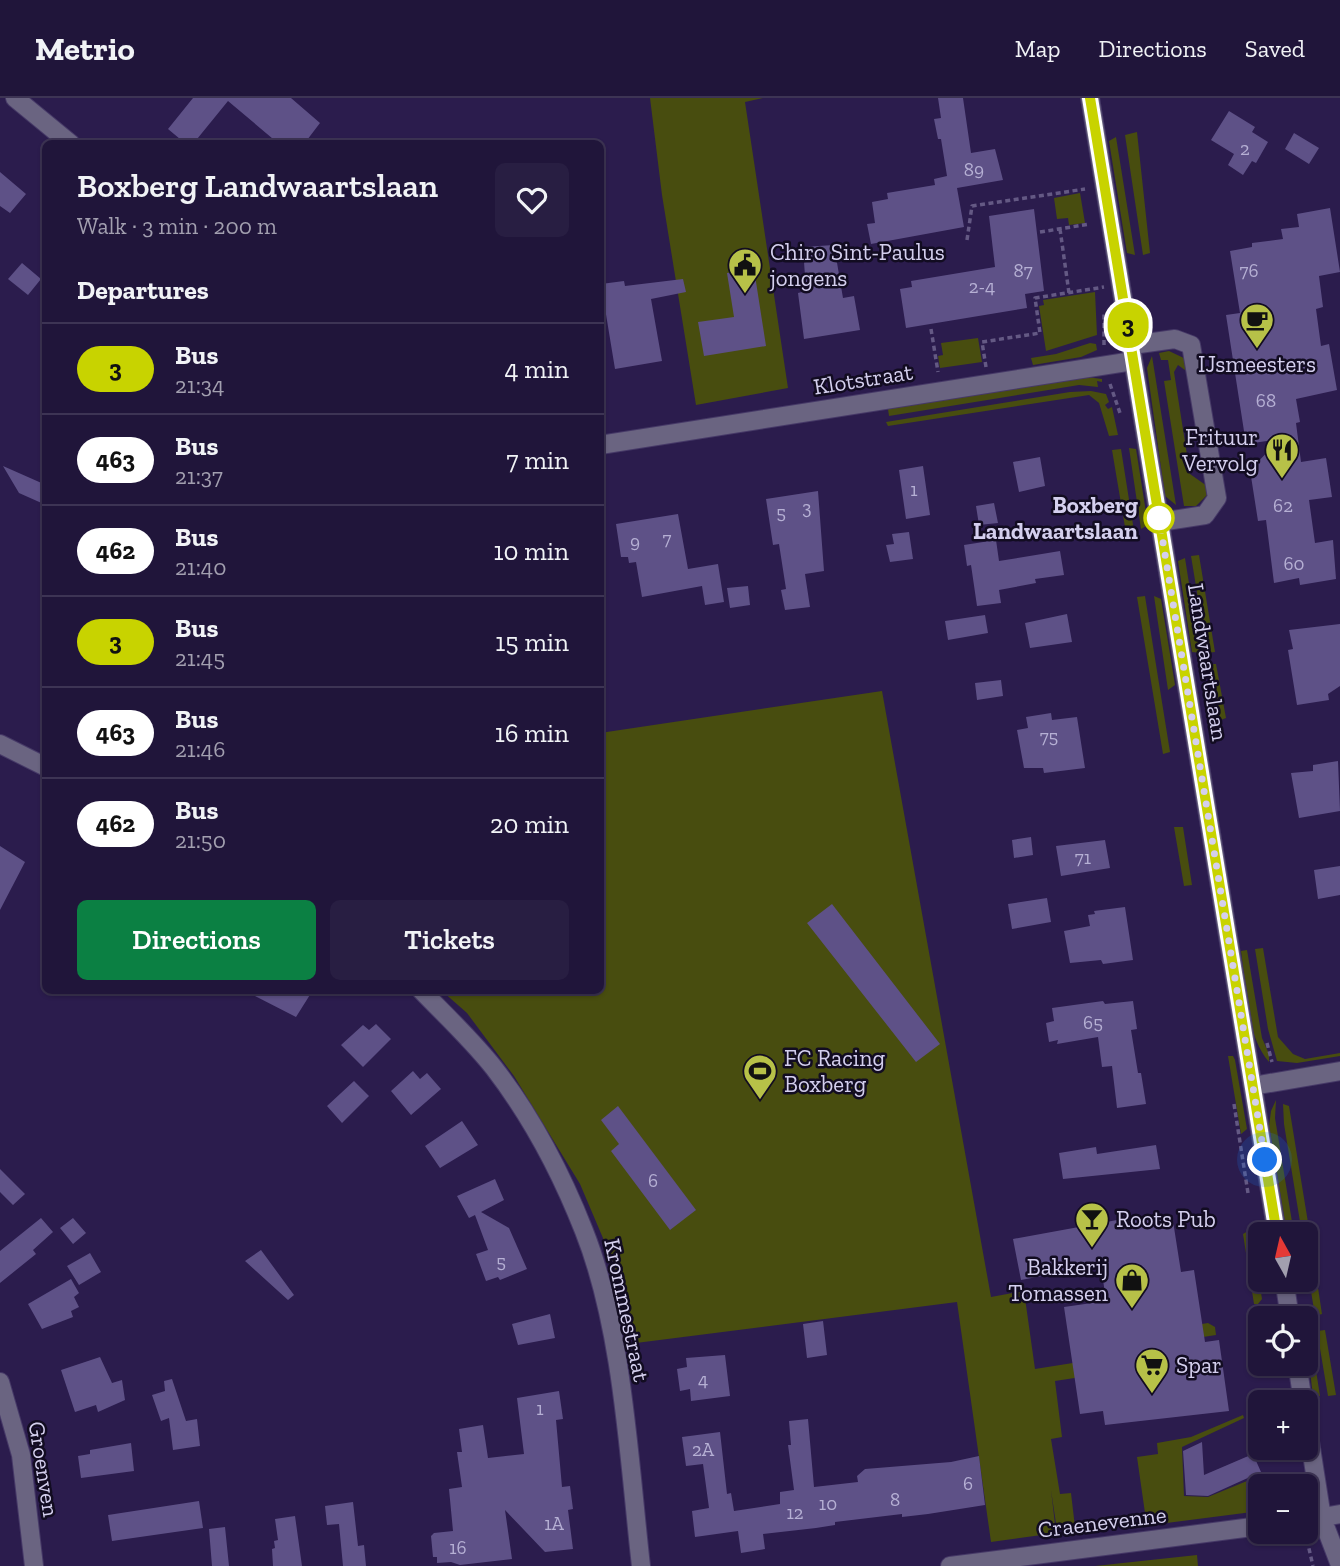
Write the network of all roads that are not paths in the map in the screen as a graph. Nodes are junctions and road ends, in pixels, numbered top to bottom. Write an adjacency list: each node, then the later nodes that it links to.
1 (15, 98): 3 (street)
2 (1090, 98): 4 (street, Landwaartslaan)
3 (66, 140)
4 (1132, 353): 5 (street, Klotstraat); 6 (street, Landwaartslaan); 6 (street, Klotstraat)
5 (604, 444)
6 (1160, 522): 11 (street, Landwaartslaan)
7 (0, 744): 8 (street)
8 (42, 765)
9 (425, 994): 19 (street, Krommestraat)
10 (1340, 1071): 11 (street)
11 (1253, 1086): 12 (street, Landwaartslaan)
12 (1275, 1222)
13 (0, 1382): 18 (street, Groenven)
14 (1313, 1460): 15 (street)
15 (1323, 1517): 17 (street)
16 (1248, 1528): 20 (street, Craenevenne)
17 (1340, 1565)
18 (34, 1566)
19 (641, 1566)
20 (950, 1566)

